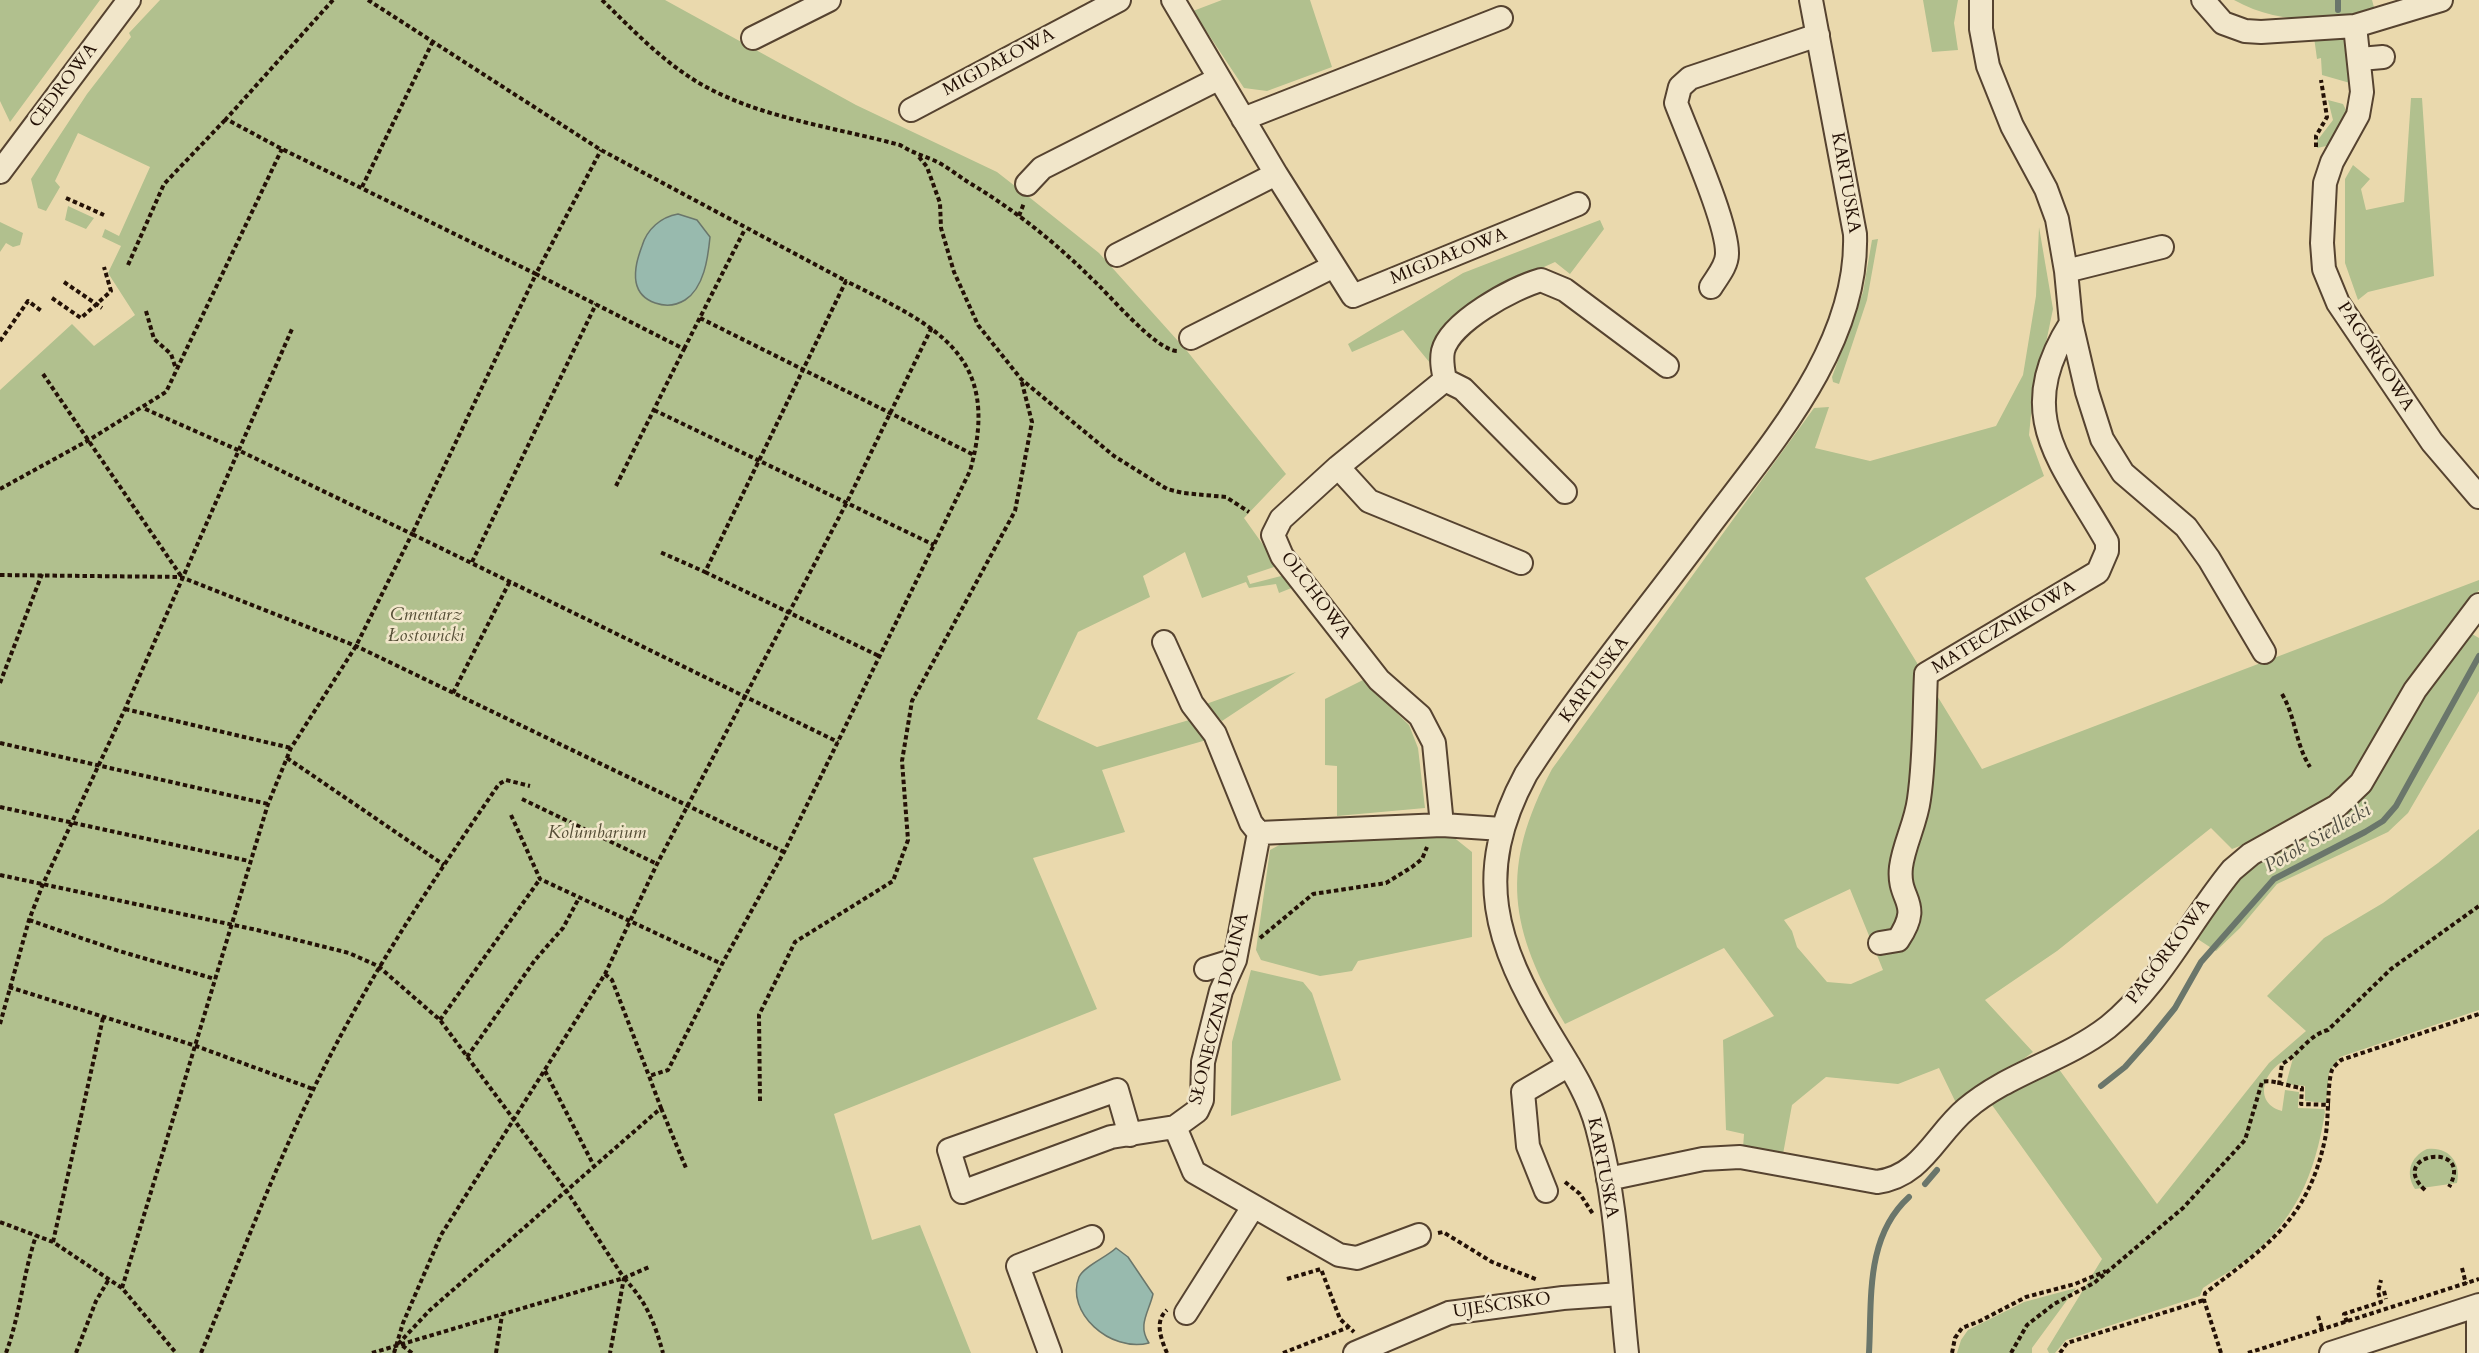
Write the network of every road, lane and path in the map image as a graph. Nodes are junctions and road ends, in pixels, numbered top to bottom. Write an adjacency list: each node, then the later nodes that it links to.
1 (129, 0): 27 (street, CEDROWA)
2 (333, 0): 22 (path)
3 (368, 0): 17 (path)
4 (602, 0): 26 (path)
5 (829, 0): 16 (street)
6 (1119, 0): 21 (street, MIGDAŁOWA)
7 (1173, 0): 20 (street, MIGDAŁOWA)
8 (1811, 0): 15 (street, KARTUSKA)
9 (1981, 0): 40 (street)
10 (2202, 0): 14 (street)
11 (2441, 0): 12 (street)
12 (2384, 8): 14 (street)
13 (1501, 18): 23 (street)
14 (2355, 26): 19 (street, PAGÓRKOWA)
15 (1818, 35): 44 (street); 113 (street, KARTUSKA)
16 (753, 38)
17 (432, 43): 25 (path); 30 (path)
18 (2383, 57): 19 (street)
19 (2360, 59): 75 (street, PAGÓRKOWA)
20 (1218, 79): 23 (street, MIGDAŁOWA); 29 (street)
21 (911, 110)
22 (226, 119): 24 (path); 37 (path)
23 (1244, 119): 28 (street, MIGDAŁOWA)
24 (282, 149): 30 (path); 59 (path)
25 (601, 150): 34 (path); 41 (path)
26 (918, 156): 55 (path); 62 (path)
27 (0, 172)
28 (1275, 174): 36 (street); 38 (street, MIGDAŁOWA)
29 (1027, 184)
30 (362, 187): 41 (path)
31 (66, 198): 33 (path)
32 (1578, 204): 38 (street, MIGDAŁOWA)
33 (104, 215)
34 (745, 229): 42 (path); 51 (path)
35 (2162, 247): 40 (street)
36 (1117, 255)
37 (128, 265)
38 (1334, 266): 55 (street)
39 (104, 267): 46 (path)
40 (2066, 271): 52 (street)
41 (537, 274): 47 (path); 78 (path)
42 (846, 281): 53 (path); 60 (path)
43 (64, 282): 46 (path)
44 (1710, 286)
45 (52, 298): 46 (path)
46 (97, 303): 48 (path)
47 (596, 304): 57 (path); 81 (path)
48 (102, 308)
49 (146, 311): 59 (path)
50 (43, 312): 56 (path)
51 (700, 318): 57 (path); 60 (path)
52 (2071, 323): 92 (street); 127 (street, MATECZNIKOWA)
53 (932, 327): 66 (path); 69 (path)
54 (292, 329): 68 (path)
55 (1191, 338)
56 (0, 341)
57 (684, 349): 65 (path)
58 (1667, 366): 63 (street)
59 (177, 370): 64 (path)
60 (804, 372): 66 (path); 70 (path)
61 (43, 374): 67 (path)
62 (1021, 379): 77 (path); 146 (path)
63 (1445, 380): 71 (street, OLCHOWA); 74 (street)
64 (143, 408): 67 (path); 68 (path)
65 (654, 410): 70 (path); 72 (path)
66 (892, 413): 69 (path); 76 (path)
67 (89, 440): 73 (path); 86 (path)
68 (238, 450): 78 (path); 86 (path)
69 (974, 455): 79 (path)
70 (760, 461): 76 (path); 83 (path)
71 (1338, 466): 82 (street); 112 (street, OLCHOWA)
72 (616, 486)
73 (0, 489)
74 (1565, 492)
75 (2479, 497)
76 (846, 504): 79 (path); 89 (path)
77 (1249, 512)
78 (412, 534): 81 (path); 91 (path)
79 (934, 545): 93 (path)
80 (660, 552): 83 (path)
81 (472, 562): 87 (path)
82 (1521, 563)
83 (705, 572): 89 (path)
84 (42, 574): 85 (path); 86 (path); 94 (path)
85 (0, 575)
86 (182, 577): 91 (path); 98 (path)
87 (510, 581): 95 (path); 97 (path)
88 (2479, 605): 155 (street, PAGÓRKOWA)
89 (789, 615): 93 (path); 97 (path)
90 (1164, 642): 114 (street)
91 (356, 646): 95 (path); 101 (path)
92 (2264, 652)
93 (881, 657): 99 (path)
94 (0, 683)
95 (453, 693): 109 (path)
96 (2282, 694): 104 (path)
97 (747, 696): 99 (path); 109 (path)
98 (125, 709): 101 (path); 103 (path)
99 (838, 742): 115 (path)
100 (0, 743): 103 (path)
101 (291, 748): 102 (path)
102 (287, 758): 107 (path); 118 (path)
103 (99, 766): 107 (path); 111 (path)
104 (2310, 766)
105 (530, 786): 118 (path)
106 (522, 799): 117 (path)
107 (268, 804): 116 (path)
108 (0, 807): 111 (path)
109 (687, 807): 115 (path); 117 (path)
110 (511, 815): 120 (path)
111 (71, 823): 116 (path); 121 (path)
112 (1436, 825): 113 (street); 114 (street); 128 (path)
113 (1503, 829): 141 (street, KARTUSKA)
114 (1259, 833): 128 (street, SŁONECZNA DOLINA)
115 (784, 852): 129 (path)
116 (249, 861): 126 (path)
117 (657, 864): 125 (path)
118 (444, 865): 130 (path)
119 (0, 875): 121 (path)
120 (540, 879): 122 (path); 137 (path)
121 (43, 884): 124 (path); 126 (path)
122 (579, 898): 125 (path); 140 (path)
123 (2479, 906): 144 (path)
124 (29, 920): 133 (path); 134 (path)
125 (630, 922): 129 (path); 132 (path)
126 (231, 924): 130 (path); 133 (path)
127 (1880, 943)
128 (1235, 960): 131 (street); 150 (street, SŁONECZNA DOLINA)
129 (722, 964): 143 (path)
130 (378, 966): 137 (path); 145 (path)
131 (1206, 969)
132 (605, 974): 142 (path); 143 (path)
133 (215, 979): 139 (path)
134 (9, 987): 136 (path); 138 (path)
135 (2479, 1014): 147 (path)
136 (103, 1017): 139 (path); 166 (path)
137 (440, 1020): 140 (path)
138 (0, 1024)
139 (196, 1046): 145 (path); 176 (path)
140 (467, 1058): 149 (path)
141 (1569, 1065): 154 (street); 155 (street, KARTUSKA)
142 (545, 1071): 149 (path); 152 (path)
143 (649, 1076): 148 (path)
144 (2279, 1085): 147 (path); 169 (path)
145 (313, 1089): 194 (path)
146 (760, 1101)
147 (2330, 1105): 181 (path)
148 (661, 1108): 152 (path); 153 (path)
149 (514, 1121): 157 (path); 189 (path)
150 (1174, 1127): 151 (street); 160 (street)
151 (1130, 1135): 151 (street)
152 (594, 1166): 157 (path)
153 (686, 1168)
154 (1537, 1169): 159 (street); 161 (path)
155 (1608, 1179): 178 (street, KARTUSKA)
156 (2449, 1186): 158 (path)
157 (566, 1190): 170 (path); 189 (path)
158 (2425, 1190)
159 (1546, 1191)
160 (1253, 1207): 163 (street); 183 (street)
161 (1598, 1219)
162 (0, 1222): 164 (path)
163 (1419, 1235): 179 (path)
164 (36, 1236): 166 (path); 191 (path)
165 (1092, 1237): 201 (street)
166 (53, 1242): 171 (path)
167 (649, 1267): 170 (path)
168 (2462, 1268): 175 (path)
169 (2109, 1270): 205 (path); 206 (path)
170 (624, 1278): 184 (path); 199 (path); 200 (path)
171 (109, 1279): 176 (path); 192 (path)
172 (1287, 1279): 187 (path)
173 (2479, 1279): 175 (path)
174 (2381, 1280): 186 (path)
175 (2466, 1284): 186 (path)
176 (122, 1288): 193 (path)
177 (2384, 1291): 180 (path)
178 (1621, 1294): 179 (street, UJEŚCISKO); 204 (street, KARTUSKA)
179 (1563, 1298): 190 (street, UJEŚCISKO)
180 (2386, 1299)
181 (2204, 1300): 207 (path); 208 (path)
182 (2478, 1306): 210 (street); 211 (street)
183 (1186, 1313): 202 (path)
184 (502, 1315): 189 (path); 198 (path)
185 (2318, 1316): 188 (path)
186 (2347, 1322): 188 (path)
187 (1349, 1327): 190 (path); 203 (path)
188 (2322, 1329): 209 (path)
189 (399, 1343): 195 (path); 196 (path); 197 (path)
190 (1357, 1345)
191 (6, 1353)
192 (76, 1353)
193 (177, 1353)
194 (201, 1353)
195 (372, 1353)
196 (394, 1353)
197 (412, 1353)
198 (496, 1353)
199 (610, 1353)
200 (663, 1353)
201 (1050, 1353)
202 (1167, 1353)
203 (1283, 1353)
204 (1627, 1353)
205 (1952, 1353)
206 (2011, 1353)
207 (2060, 1353)
208 (2221, 1353)
209 (2248, 1353)
210 (2331, 1353)
211 (2478, 1353)

